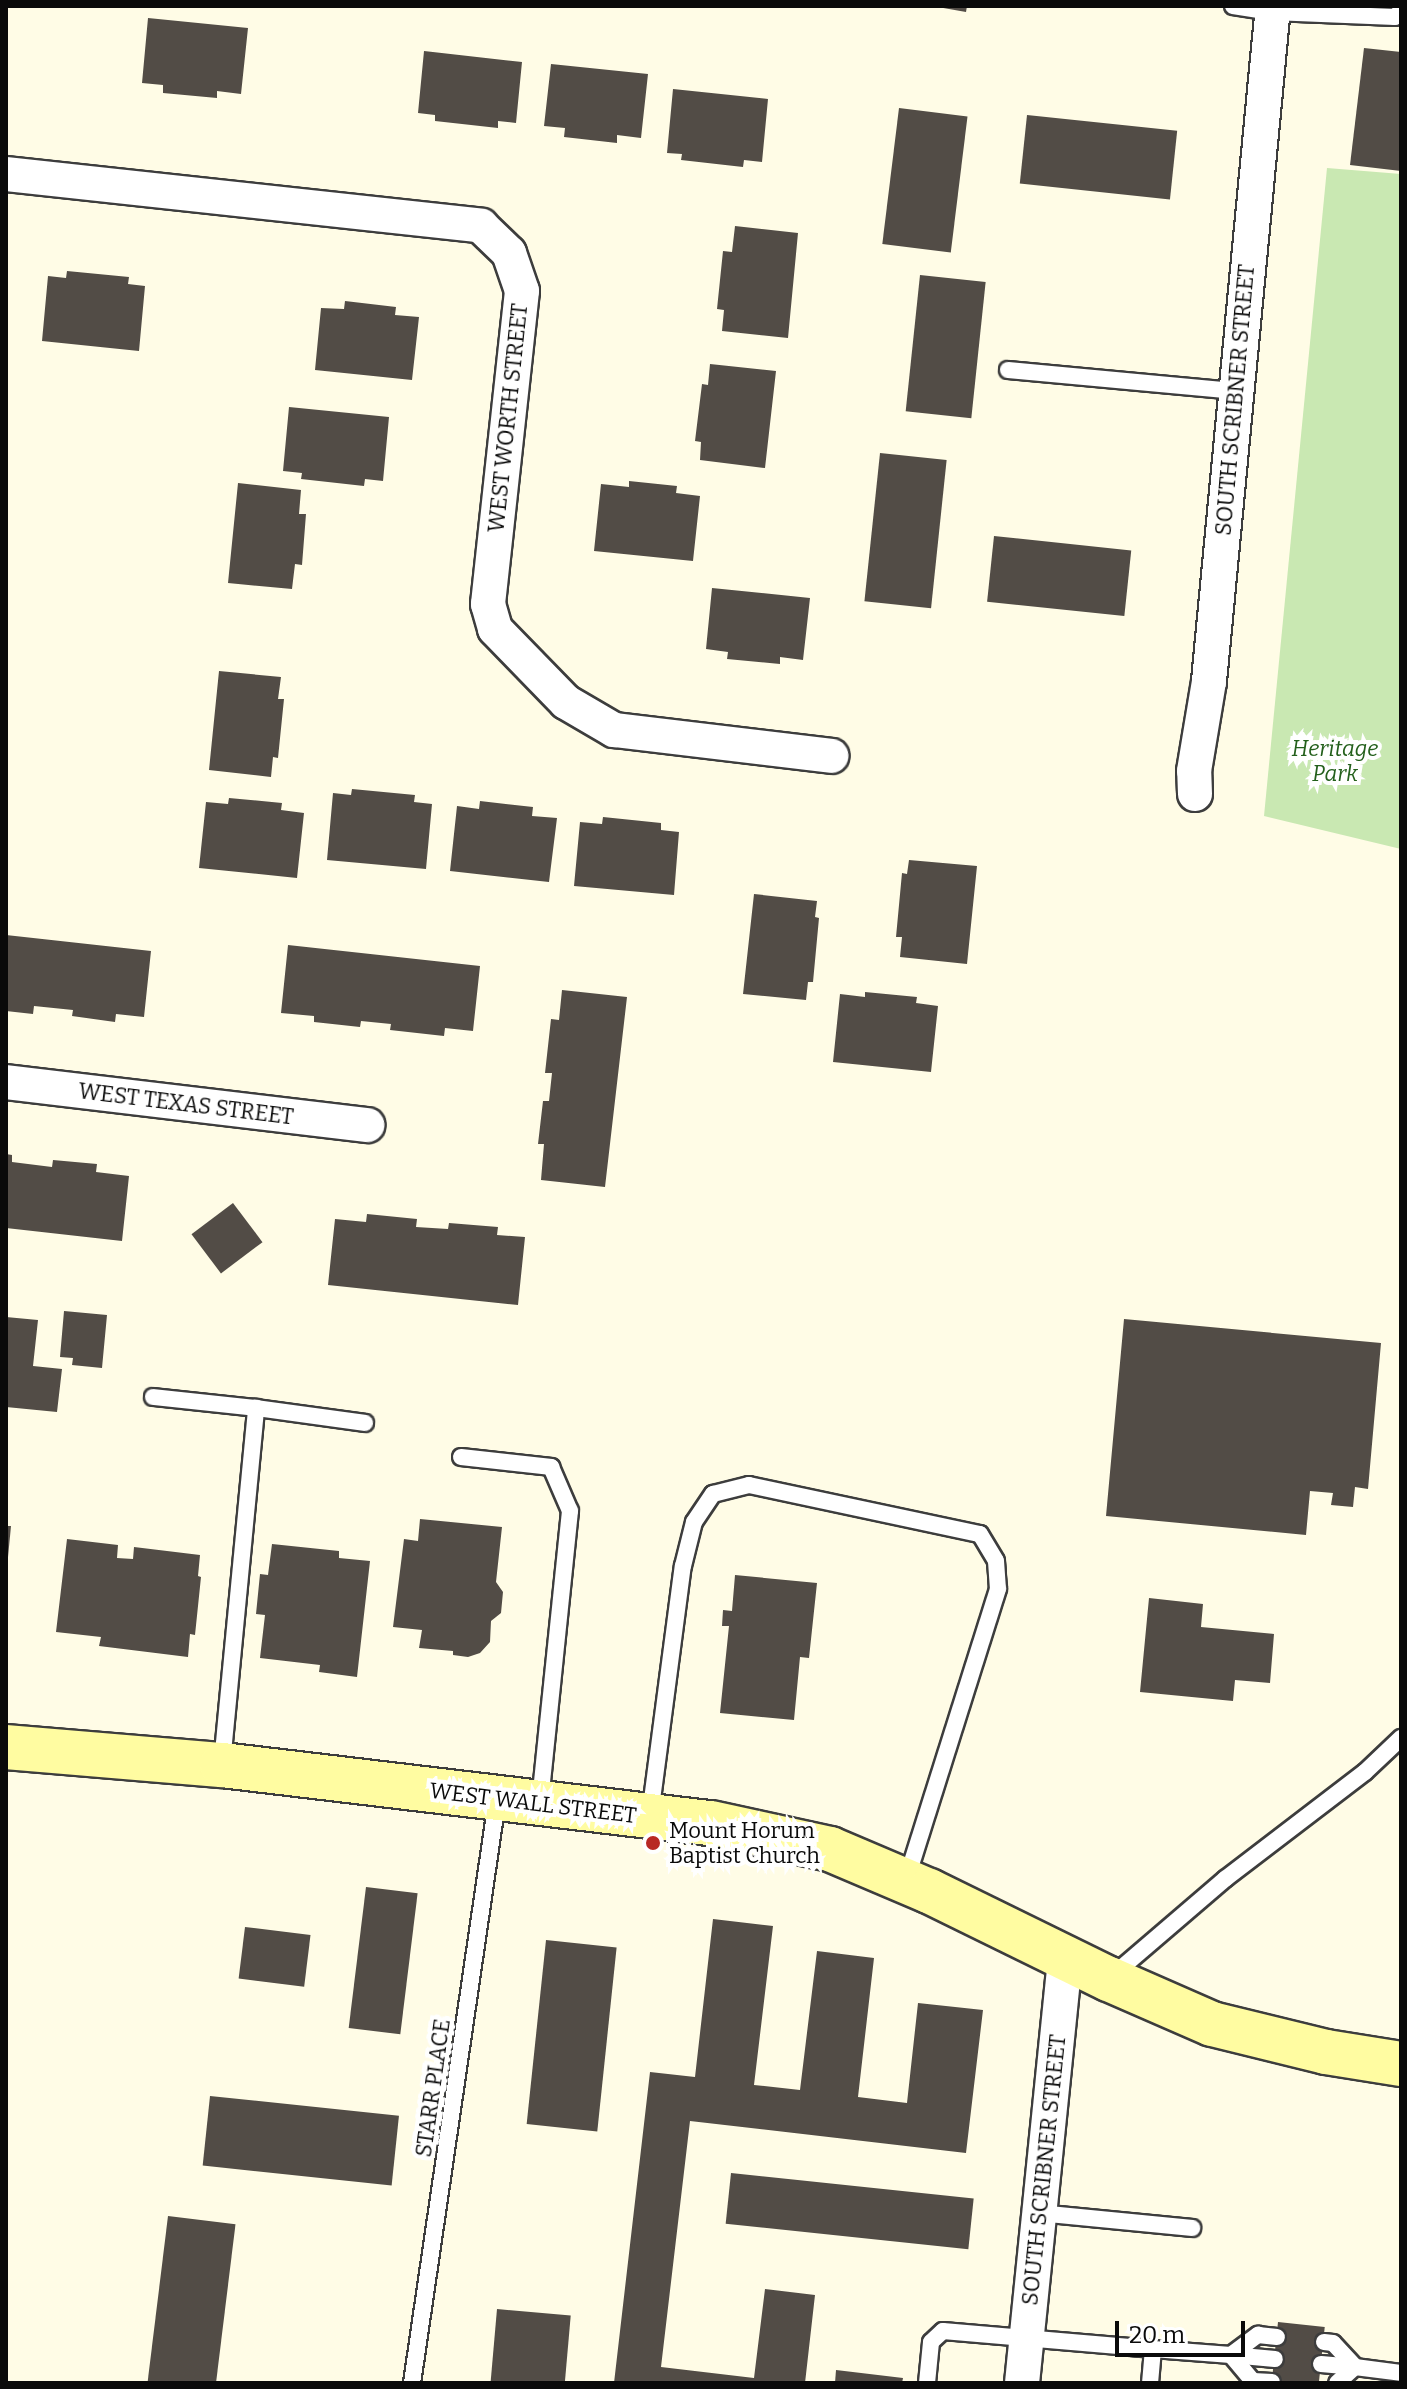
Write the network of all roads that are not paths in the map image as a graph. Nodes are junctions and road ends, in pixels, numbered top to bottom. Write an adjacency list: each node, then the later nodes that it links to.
1 (1233, 6): 2 (lane)
2 (1272, 9): 3 (lane); 6 (street, SOUTH SCRIBNER STREET)
3 (1401, 11)
4 (6, 174): 7 (street, WEST WORTH STREET)
5 (1008, 370): 6 (lane)
6 (1236, 391): 8 (street, SOUTH SCRIBNER STREET)
7 (831, 756)
8 (1195, 794)
9 (6, 1082): 10 (street, WEST TEXAS STREET)
10 (367, 1125)
11 (153, 1397): 12 (lane)
12 (256, 1408): 13 (lane); 17 (lane)
13 (365, 1423)
14 (461, 1457): 19 (lane)
15 (1401, 1738): 23 (lane)
16 (6, 1747): 17 (street, WEST WALL STREET)
17 (222, 1765): 18 (street, WEST WALL STREET)
18 (497, 1800): 19 (street, WEST WALL STREET); 37 (lane, STARR PLACE)
19 (540, 1804): 20 (street, WEST WALL STREET)
20 (649, 1816): 21 (street, WEST WALL STREET); 21 (lane)
21 (906, 1881): 22 (street, WEST WALL STREET)
22 (1065, 1957): 23 (street, WEST WALL STREET); 25 (street, SOUTH SCRIBNER STREET)
23 (1109, 1979): 24 (street, WEST WALL STREET)
24 (1401, 2064)
25 (1039, 2213): 26 (lane); 27 (street, SOUTH SCRIBNER STREET)
26 (1192, 2228)
27 (1027, 2337): 30 (lane); 38 (lane); 39 (street, SOUTH SCRIBNER STREET)
28 (1277, 2337): 31 (lane)
29 (1324, 2342): 34 (lane)
30 (1153, 2349): 31 (lane); 40 (lane)
31 (1231, 2355): 32 (lane); 36 (lane)
32 (1275, 2359)
33 (1321, 2364): 34 (lane)
34 (1355, 2367): 35 (lane); 41 (lane)
35 (1401, 2373)
36 (1272, 2382)
37 (412, 2383)
38 (927, 2383)
39 (1022, 2383)
40 (1150, 2383)
41 (1337, 2383)

